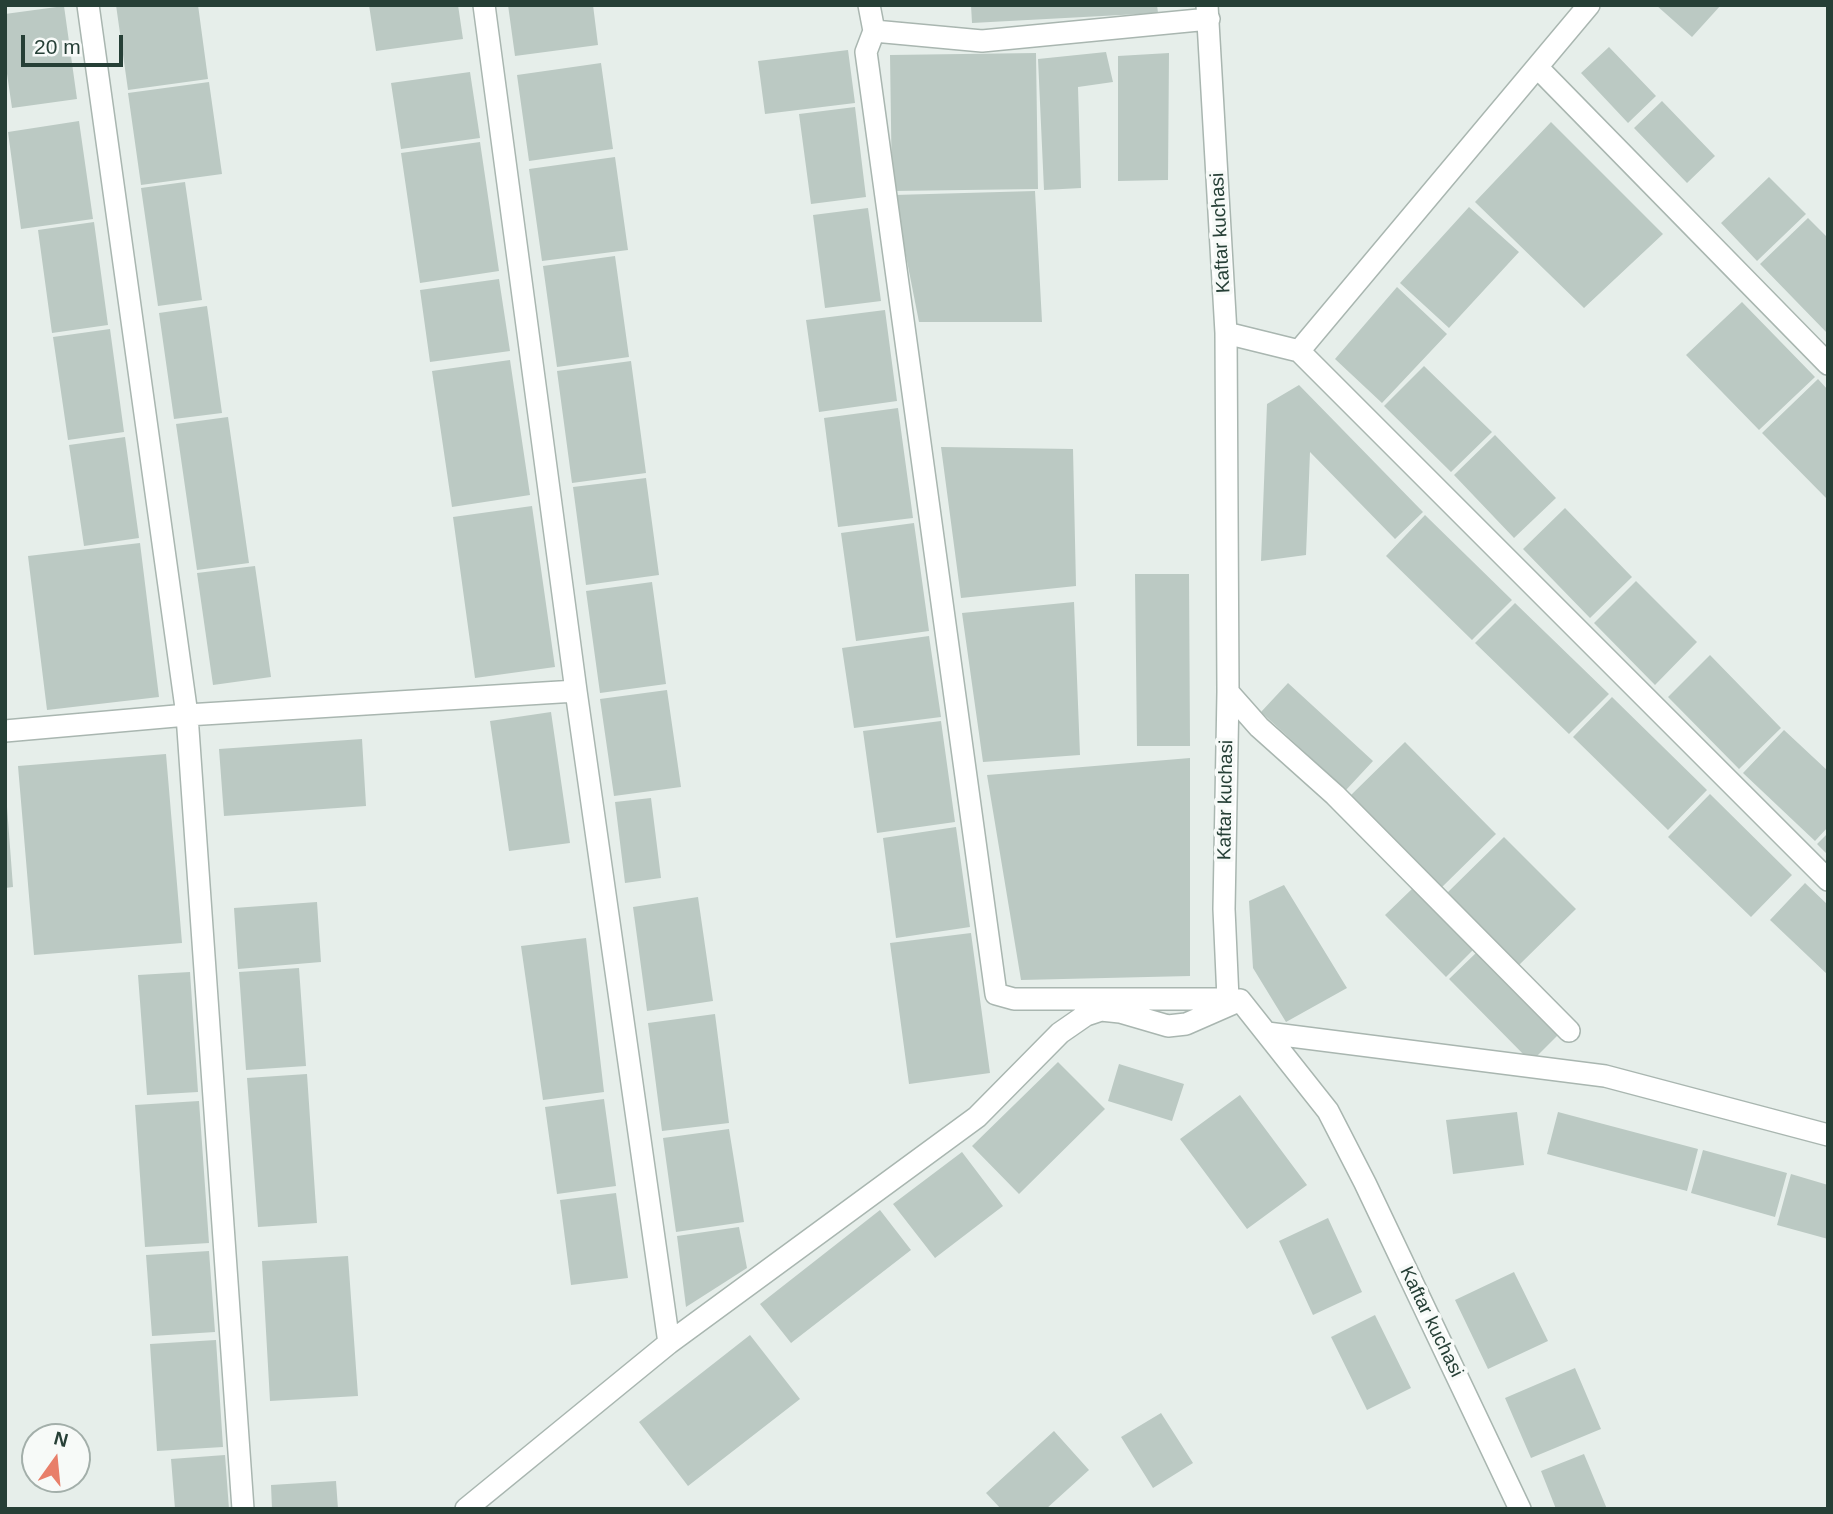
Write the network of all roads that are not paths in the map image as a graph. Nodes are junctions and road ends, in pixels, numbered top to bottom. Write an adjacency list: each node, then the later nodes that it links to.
1 (88, 5): 13 (street)
2 (484, 5): 11 (street)
3 (869, 5): 6 (street)
4 (1589, 5): 7 (street)
5 (1208, 12): 6 (street); 8 (street, Kaftar kuchasi)
6 (874, 31): 16 (street)
7 (1538, 68): 9 (street); 10 (street)
8 (1226, 333): 9 (street); 12 (street, Kaftar kuchasi)
9 (1299, 351): 15 (street)
10 (1828, 364)
11 (576, 691): 13 (street); 20 (street)
12 (1228, 692): 16 (street, Kaftar kuchasi); 17 (street)
13 (187, 715): 14 (street); 21 (street)
14 (5, 731)
15 (1828, 880)
16 (1234, 999): 18 (street, Kaftar kuchasi); 20 (street)
17 (1569, 1031)
18 (1267, 1033): 19 (street); 23 (street, Kaftar kuchasi)
19 (1828, 1135)
20 (669, 1343): 22 (street)
21 (243, 1509)
22 (466, 1509)
23 (1520, 1509)

